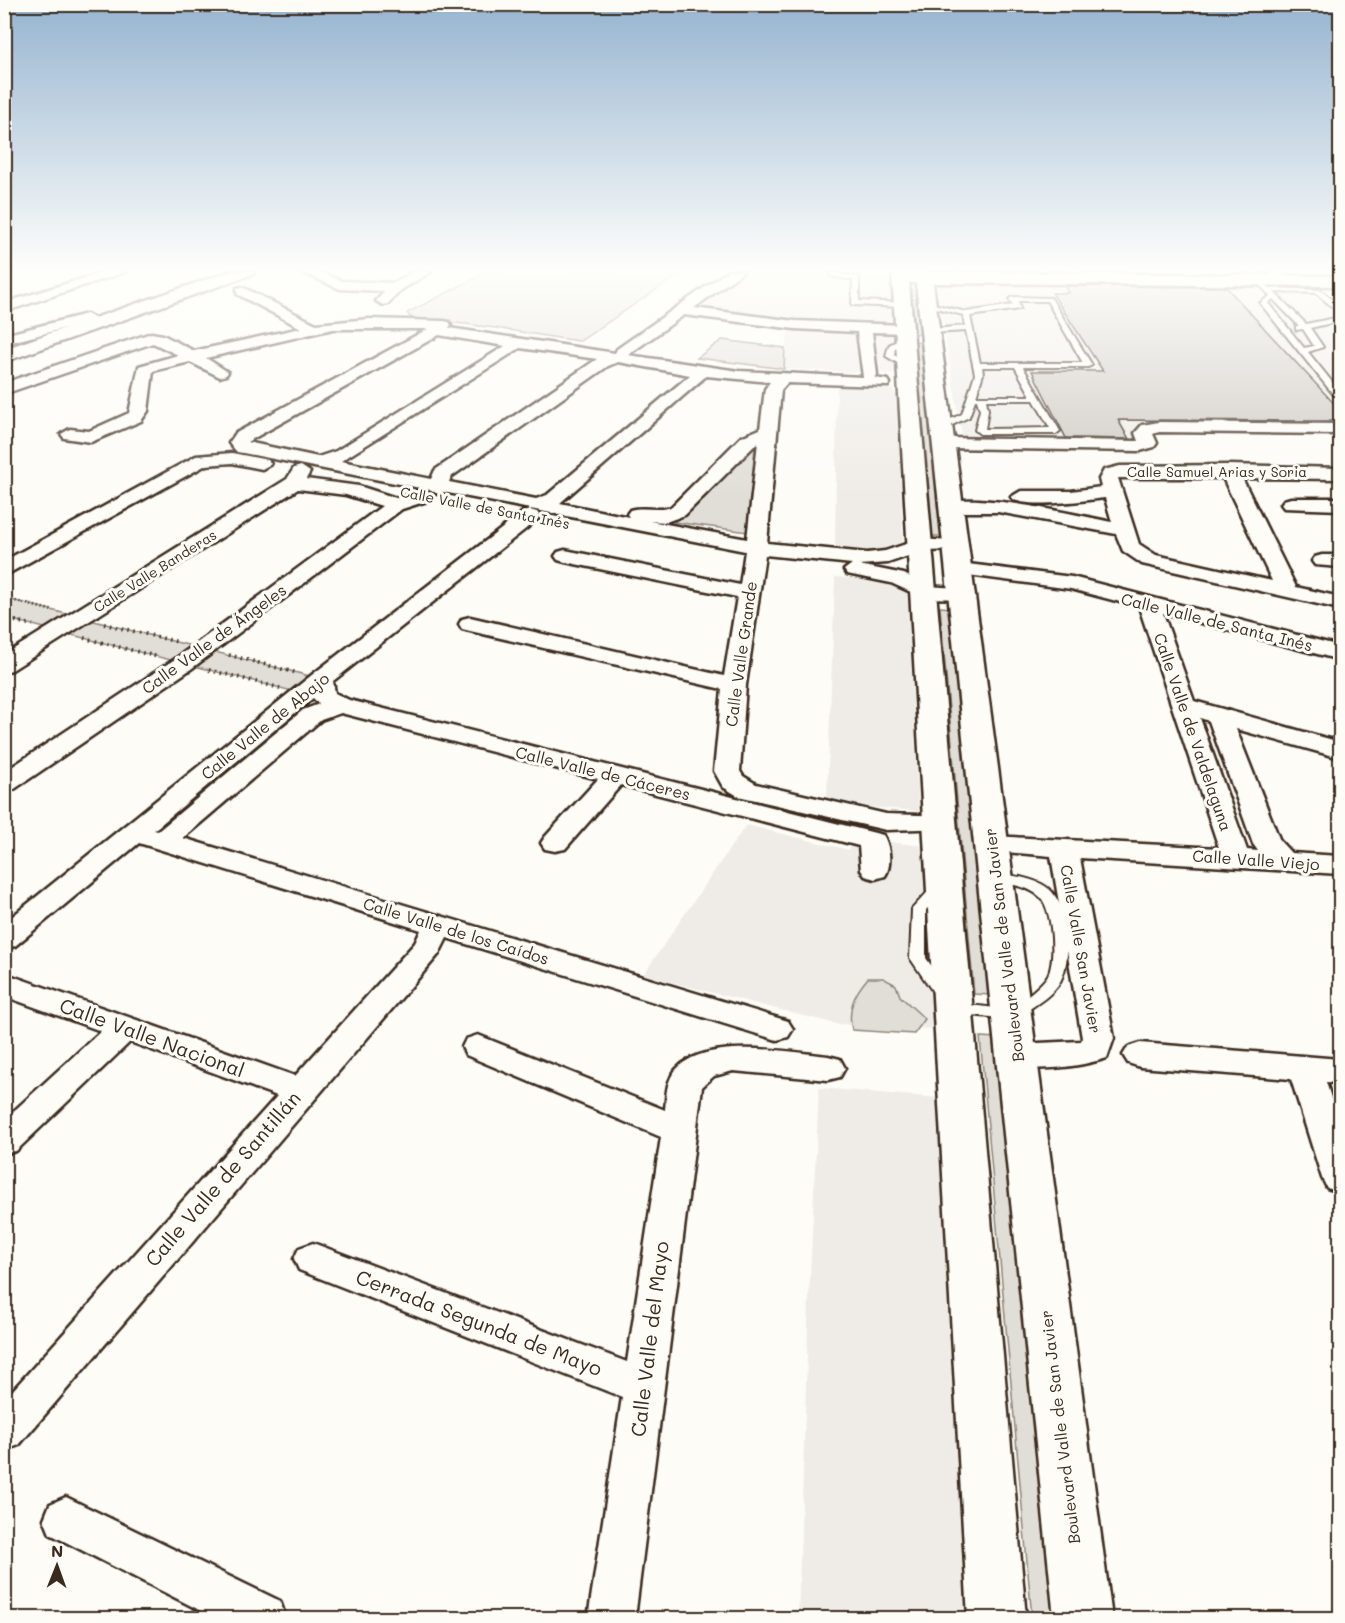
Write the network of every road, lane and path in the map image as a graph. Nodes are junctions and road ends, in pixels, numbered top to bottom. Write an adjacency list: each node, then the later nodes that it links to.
1 (30, 347): 19 (main road)
2 (126, 347): 27 (street)
3 (175, 347): 20 (street)
4 (234, 347): 20 (street)
5 (405, 347): 37 (street, Calle Valle de Santa Inés)
6 (511, 347): 35 (street, Calle Valle Banderas)
7 (529, 347): 21 (street)
8 (562, 347): 21 (street)
9 (628, 347): 21 (street)
10 (820, 347): 21 (street)
11 (854, 347): 26 (street)
12 (909, 347): 47 (main road)
13 (917, 347): 34 (main road, Boulevard Valle de San Javier)
14 (974, 347): 22 (lane)
15 (1077, 347): 23 (lane)
16 (1297, 347): 18 (lane)
17 (1318, 347): 18 (lane)
18 (1301, 351): 28 (lane)
19 (4, 356)
20 (193, 356): 24 (street); 33 (street)
21 (614, 357): 25 (street); 39 (street)
22 (977, 365): 23 (lane); 29 (lane)
23 (1018, 365): 30 (lane)
24 (220, 372)
25 (699, 374): 26 (street); 45 (street, Calle Valle de Abajo)
26 (777, 384): 32 (street, Calle Valle Grande)
27 (4, 389)
28 (1341, 397)
29 (976, 398): 30 (lane); 30 (lane); 34 (lane)
30 (1037, 398)
31 (1341, 429): 34 (street)
32 (768, 432): 45 (street); 48 (street, Calle Valle Grande)
33 (70, 434)
34 (944, 435): 41 (main road, Boulevard Valle de San Javier)
35 (342, 455): 37 (street, Calle Valle Banderas); 39 (street)
36 (1229, 471): 38 (street, Calle Samuel Arias y Soria); 40 (street, Calle Samuel Arias y Soria); 53 (street)
37 (304, 473): 39 (street, Calle Valle de Santa Inés); 44 (street); 50 (street, Calle Valle de Santa Inés); 59 (street, Calle Valle Banderas)
38 (1341, 473)
39 (434, 486): 44 (street, Calle Valle de Ángeles); 45 (street, Calle Valle de Santa Inés)
40 (1112, 491): 41 (street, Calle Samuel Arias y Soria); 46 (street, Calle Samuel Arias y Soria)
41 (952, 498): 46 (street); 51 (main road, Boulevard Valle de San Javier)
42 (1290, 504): 43 (street)
43 (1341, 504)
44 (395, 505): 62 (street, Calle Valle de Ángeles)
45 (540, 507): 48 (street, Calle Valle de Santa Inés); 67 (street, Calle Valle de Abajo)
46 (1125, 530): 53 (street, Calle Samuel Arias y Soria)
47 (905, 551): 48 (street, Calle Valle de Santa Inés); 51 (street, Calle Valle de Santa Inés); 52 (main road)
48 (755, 555): 52 (street, Calle Valle de Santa Inés); 54 (street, Calle Valle Grande)
49 (565, 556): 54 (street)
50 (4, 570)
51 (960, 574): 52 (street, Calle Valle de Santa Inés); 57 (street, Calle Valle de Santa Inés); 79 (main road, Boulevard Valle de San Javier)
52 (910, 585): 74 (main road)
53 (1287, 591): 56 (street, Calle Samuel Arias y Soria)
54 (748, 593): 66 (street, Calle Valle Grande)
55 (4, 598): 59 (path)
56 (1341, 603)
57 (1149, 605): 63 (street, Calle Valle de Santa Inés); 69 (street, Calle Valle de Valdelaguna)
58 (4, 618): 61 (path)
59 (80, 618): 61 (street, Calle Valle Banderas); 62 (path)
60 (470, 624): 66 (street)
61 (59, 631): 64 (path); 65 (street, Calle Valle Banderas)
62 (204, 648): 64 (street, Calle Valle de Ángeles); 67 (path)
63 (1341, 653)
64 (183, 664): 67 (path); 73 (street, Calle Valle de Ángeles)
65 (4, 665)
66 (734, 685): 74 (street, Calle Valle Grande)
67 (312, 687): 68 (street); 75 (street, Calle Valle de Abajo)
68 (340, 705): 72 (street, Calle Valle de Cáceres); 75 (street, Calle Valle de Abajo)
69 (1184, 706): 70 (street); 78 (street, Calle Valle de Valdelaguna)
70 (1219, 716): 71 (street); 80 (street, Calle Valle de Valdelaguna)
71 (1341, 750)
72 (615, 776): 76 (street); 82 (street, Calle Valle de Cáceres)
73 (4, 784)
74 (941, 822): 86 (main road)
75 (149, 837): 83 (street, Calle Valle de los Caídos); 84 (street, Calle Valle de Abajo)
76 (555, 843)
77 (1064, 848): 78 (street, Calle Valle Viejo); 79 (street, Calle Valle Viejo); 92 (street, Calle Valle San Javier)
78 (1236, 858): 80 (street, Calle Valle Viejo)
79 (994, 860): 87 (main road, Boulevard Valle de San Javier); 87 (lane)
80 (1284, 862): 81 (street, Calle Valle Viejo)
81 (1341, 865)
82 (875, 870)
83 (438, 925): 89 (street, Calle Valle de los Caídos); 96 (street, Calle Valle de Santillán)
84 (4, 939)
85 (4, 984): 88 (street, Calle Valle Nacional)
86 (954, 1009): 87 (lane); 106 (main road)
87 (1012, 1013): 92 (main road, Boulevard Valle de San Javier)
88 (125, 1028): 96 (street, Calle Valle Nacional); 98 (street)
89 (777, 1029)
90 (478, 1047): 97 (street)
91 (1140, 1055): 94 (street)
92 (1017, 1056): 107 (main road, Boulevard Valle de San Javier)
93 (828, 1068): 97 (street, Calle Valle del Mayo)
94 (1304, 1068): 95 (street); 99 (street)
95 (1341, 1071)
96 (300, 1091): 102 (street, Calle Valle de Santillán)
97 (678, 1129): 101 (street, Calle Valle del Mayo)
98 (4, 1141)
99 (1341, 1178)
100 (313, 1259): 101 (street, Cerrada Segunda de Mayo)
101 (644, 1387): 105 (street, Calle Valle del Mayo)
102 (4, 1431)
103 (66, 1519): 104 (street)
104 (262, 1618)
105 (612, 1618)
106 (997, 1618)
107 (1083, 1618)

